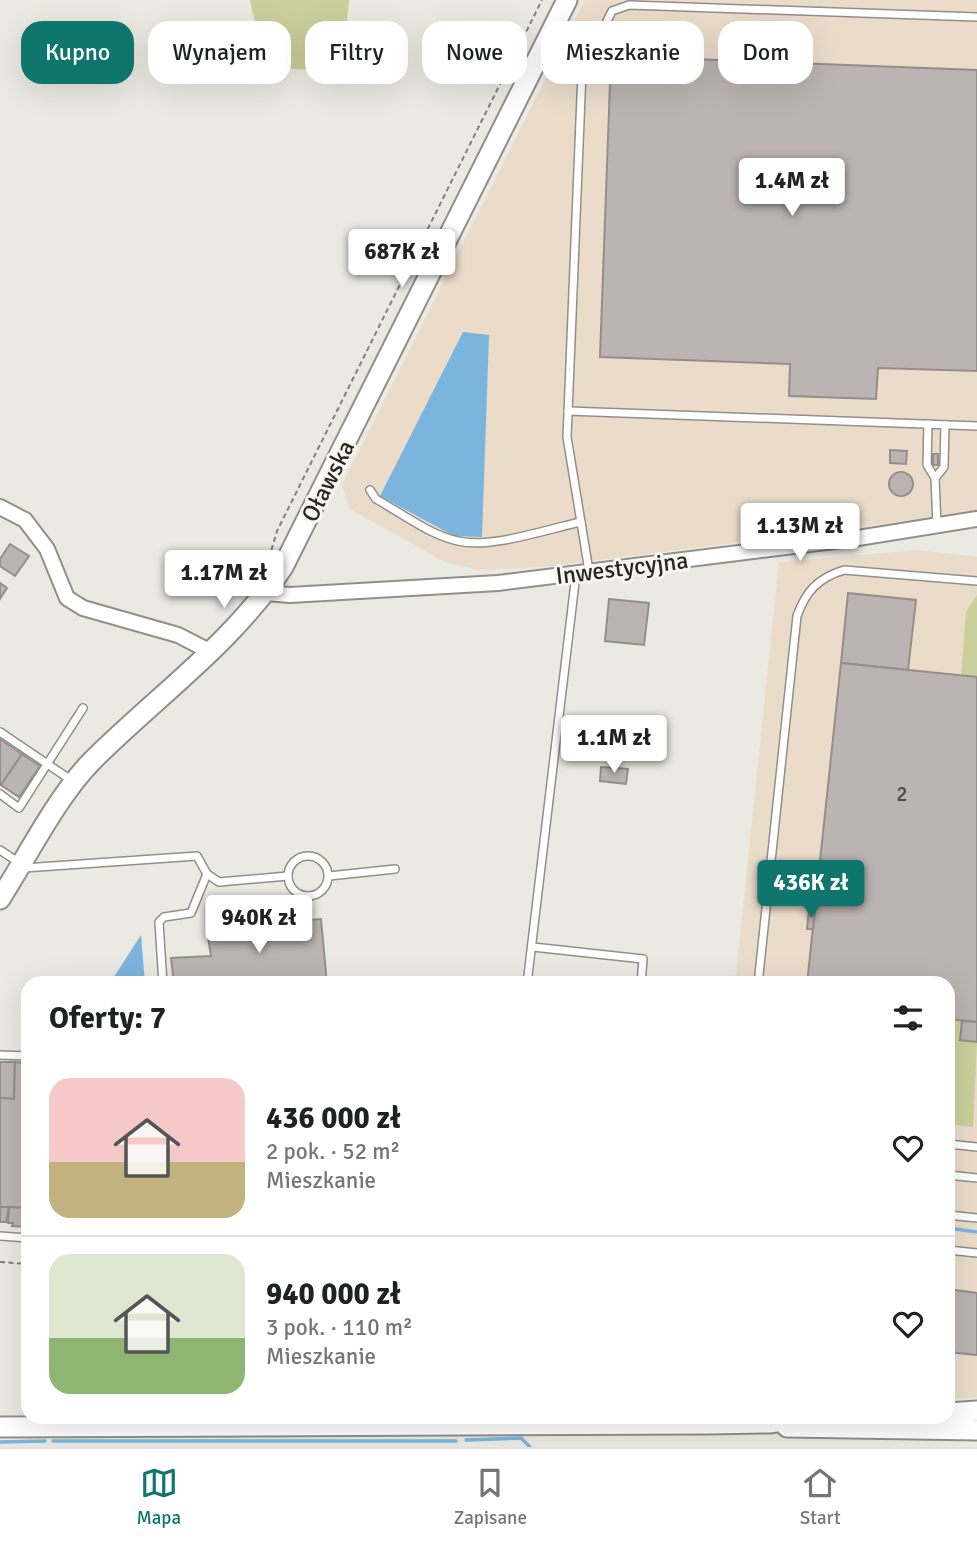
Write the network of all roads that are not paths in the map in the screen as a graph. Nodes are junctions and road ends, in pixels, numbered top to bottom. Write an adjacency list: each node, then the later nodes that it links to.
1 (568, 0): 15 (street, Oławska)
2 (977, 17): 3 (lane)
3 (568, 411): 4 (lane); 11 (lane)
4 (928, 424): 5 (lane); 7 (lane)
5 (945, 425): 6 (lane); 7 (lane)
6 (977, 426)
7 (935, 478): 12 (lane)
8 (370, 490): 11 (lane)
9 (2, 513): 16 (street)
10 (977, 519): 12 (street, Inwestycyjna)
11 (581, 523): 13 (lane)
12 (937, 525): 13 (street, Inwestycyjna)
13 (582, 573): 15 (street, Inwestycyjna); 29 (lane)
14 (977, 581): 33 (lane)
15 (266, 593): 16 (street, Oławska)
16 (211, 652): 20 (street, Oławska)
17 (83, 708): 19 (lane)
18 (0, 732): 19 (lane)
19 (48, 764): 20 (lane); 21 (lane)
20 (74, 782): 23 (street, Oławska)
21 (0, 794)
22 (0, 850): 23 (lane)
23 (21, 866): 25 (lane); 28 (street, Oławska)
24 (395, 869): 27 (lane)
25 (207, 874): 26 (lane); 30 (lane)
26 (288, 876): 27 (lane); 27 (lane)
27 (329, 876)
28 (0, 899)
29 (533, 947): 31 (lane); 32 (lane)
30 (162, 976)
31 (528, 976)
32 (642, 976)
33 (759, 976)
34 (0, 1055): 35 (lane)
35 (21, 1055)
36 (955, 1145): 37 (lane)
37 (977, 1147)
38 (955, 1176): 39 (lane)
39 (977, 1178)
40 (955, 1216): 41 (lane)
41 (977, 1218)
42 (0, 1236): 43 (lane)
43 (21, 1238)
44 (955, 1251): 45 (lane)
45 (977, 1253)
46 (977, 1411): 47 (street)
47 (955, 1413)
48 (577, 1424): 50 (street)
49 (774, 1424): 51 (street)
50 (0, 1427)
51 (977, 1430)

